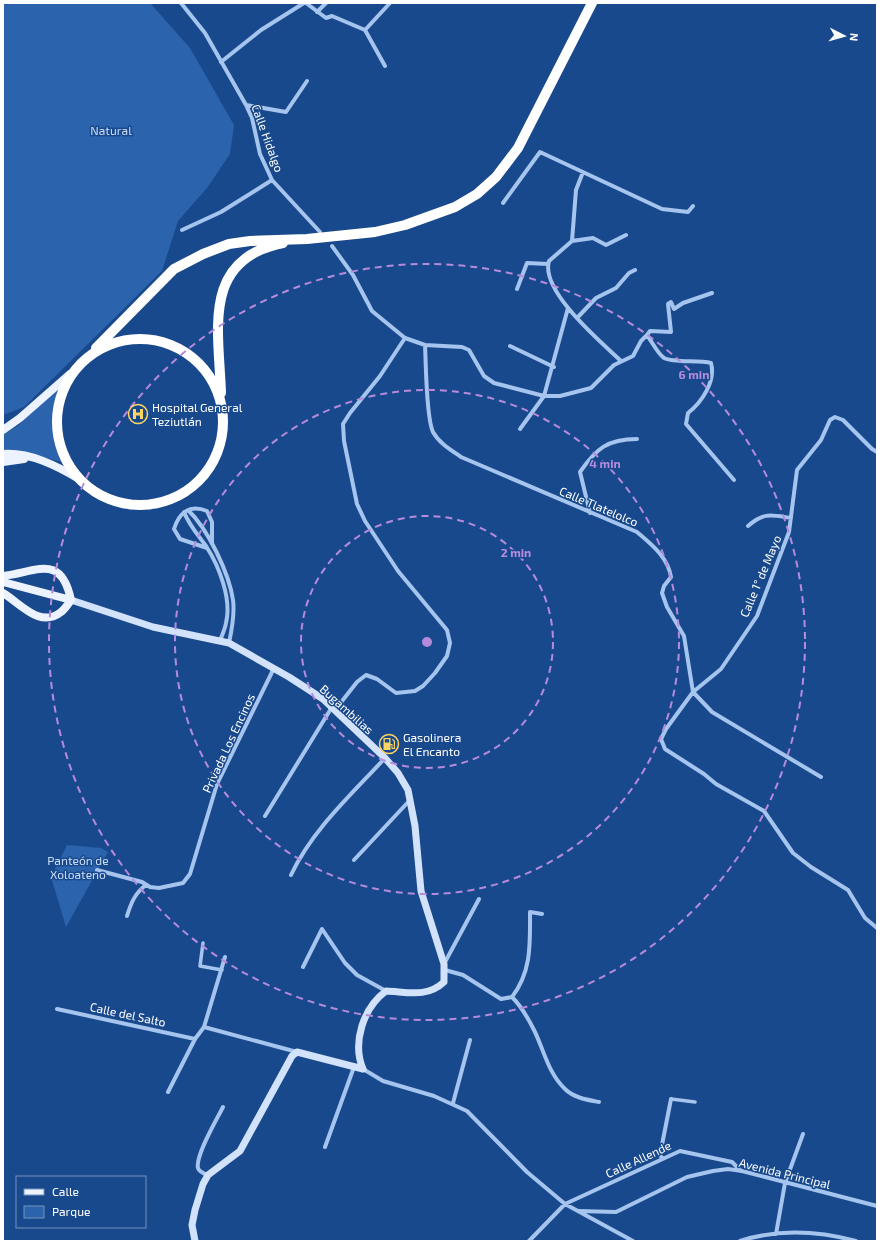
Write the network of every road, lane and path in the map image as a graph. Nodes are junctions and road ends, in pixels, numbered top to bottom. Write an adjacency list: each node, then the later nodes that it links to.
1 (181, 3): 8 (street, Calle Hidalgo)
2 (305, 3): 6 (street); 8 (street)
3 (326, 3): 6 (street)
4 (390, 3): 7 (street)
5 (592, 3): 19 (highway)
6 (317, 12): 7 (street)
7 (365, 30): 9 (street)
8 (221, 62): 11 (street, Calle Hidalgo)
9 (385, 66)
10 (307, 81): 11 (street)
11 (246, 106): 13 (street, Calle Hidalgo)
12 (583, 172): 14 (street); 15 (street); 20 (street)
13 (272, 180): 16 (street); 17 (street, Calle Hidalgo)
14 (503, 203)
15 (693, 206)
16 (182, 230)
17 (320, 232)
18 (626, 235): 20 (street)
19 (307, 239): 32 (highway); 37 (highway)
20 (572, 241): 22 (street)
21 (332, 246): 29 (street)
22 (548, 264): 24 (street); 26 (street)
23 (635, 270): 27 (street)
24 (517, 289)
25 (712, 293): 28 (street)
26 (568, 308): 27 (street); 34 (street)
27 (577, 318): 33 (street)
28 (647, 335): 33 (street); 48 (street)
29 (405, 338): 30 (street); 63 (street)
30 (425, 345): 36 (street); 50 (street, Calle Tlatelolco)
31 (510, 346): 34 (street)
32 (96, 348): 35 (highway); 37 (highway)
33 (621, 361): 36 (street)
34 (554, 368): 36 (street)
35 (70, 374): 38 (main road); 47 (highway)
36 (544, 396): 40 (street)
37 (222, 403): 47 (highway)
38 (20, 418): 39 (main road); 41 (main road)
39 (3, 425)
40 (520, 429)
41 (3, 430)
42 (637, 438): 50 (street)
43 (877, 452): 51 (street, Calle 1° de Mayo)
44 (3, 454): 45 (main road)
45 (32, 458): 46 (main road); 47 (main road)
46 (3, 462)
47 (79, 479)
48 (734, 480)
49 (186, 511): 53 (street); 53 (street); 54 (street); 54 (street)
50 (590, 513): 62 (street, Calle Tlatelolco)
51 (791, 518): 52 (street); 62 (street, Calle 1° de Mayo)
52 (748, 526)
53 (212, 545): 60 (street)
54 (207, 548): 59 (street)
55 (3, 576): 58 (main road)
56 (3, 582): 58 (main road)
57 (3, 593): 58 (main road)
58 (71, 600): 59 (main road, Bugambilias)
59 (220, 641): 60 (main road, Bugambilias)
60 (229, 643): 61 (main road, Bugambilias)
61 (274, 668): 63 (main road, Bugambilias); 71 (street, Privada Los Encinos)
62 (693, 692): 65 (street); 75 (street)
63 (333, 709): 64 (main road, Bugambilias); 67 (street)
64 (385, 758): 66 (main road, Bugambilias); 70 (street)
65 (821, 777)
66 (410, 800): 68 (street); 79 (main road, Bugambilias)
67 (265, 816)
68 (354, 860)
69 (97, 870): 71 (street)
70 (291, 875)
71 (146, 885): 74 (street)
72 (479, 899): 79 (street)
73 (542, 914): 82 (street)
74 (127, 916)
75 (877, 928)
76 (203, 943): 80 (street)
77 (225, 957): 80 (street)
78 (303, 967): 81 (street)
79 (444, 967): 81 (main road, Bugambilias); 82 (street)
80 (222, 970): 84 (street)
81 (386, 991): 89 (main road)
82 (512, 997): 92 (street)
83 (57, 1010): 85 (street, Calle del Salto)
84 (204, 1027): 85 (street); 87 (street)
85 (195, 1038): 90 (street)
86 (470, 1040): 94 (street)
87 (297, 1052): 88 (main road); 100 (main road)
88 (354, 1067): 89 (main road); 97 (street)
89 (364, 1070): 94 (street)
90 (168, 1092)
91 (672, 1098): 93 (street); 98 (street)
92 (599, 1102)
93 (695, 1102)
94 (453, 1103): 102 (street)
95 (223, 1107): 100 (street)
96 (803, 1134): 101 (street)
97 (325, 1147)
98 (662, 1158): 99 (street, Calle Allende); 102 (street, Calle Allende)
99 (742, 1171): 101 (street, Avenida Principal); 104 (street, Avenida Principal)
100 (208, 1175): 106 (main road)
101 (785, 1183): 103 (street, Avenida Principal); 105 (street)
102 (565, 1204): 104 (street); 107 (street)
103 (877, 1206)
104 (577, 1211): 108 (street)
105 (776, 1234): 109 (street); 110 (street)
106 (195, 1241)
107 (529, 1241)
108 (632, 1241)
109 (740, 1241)
110 (856, 1241)

